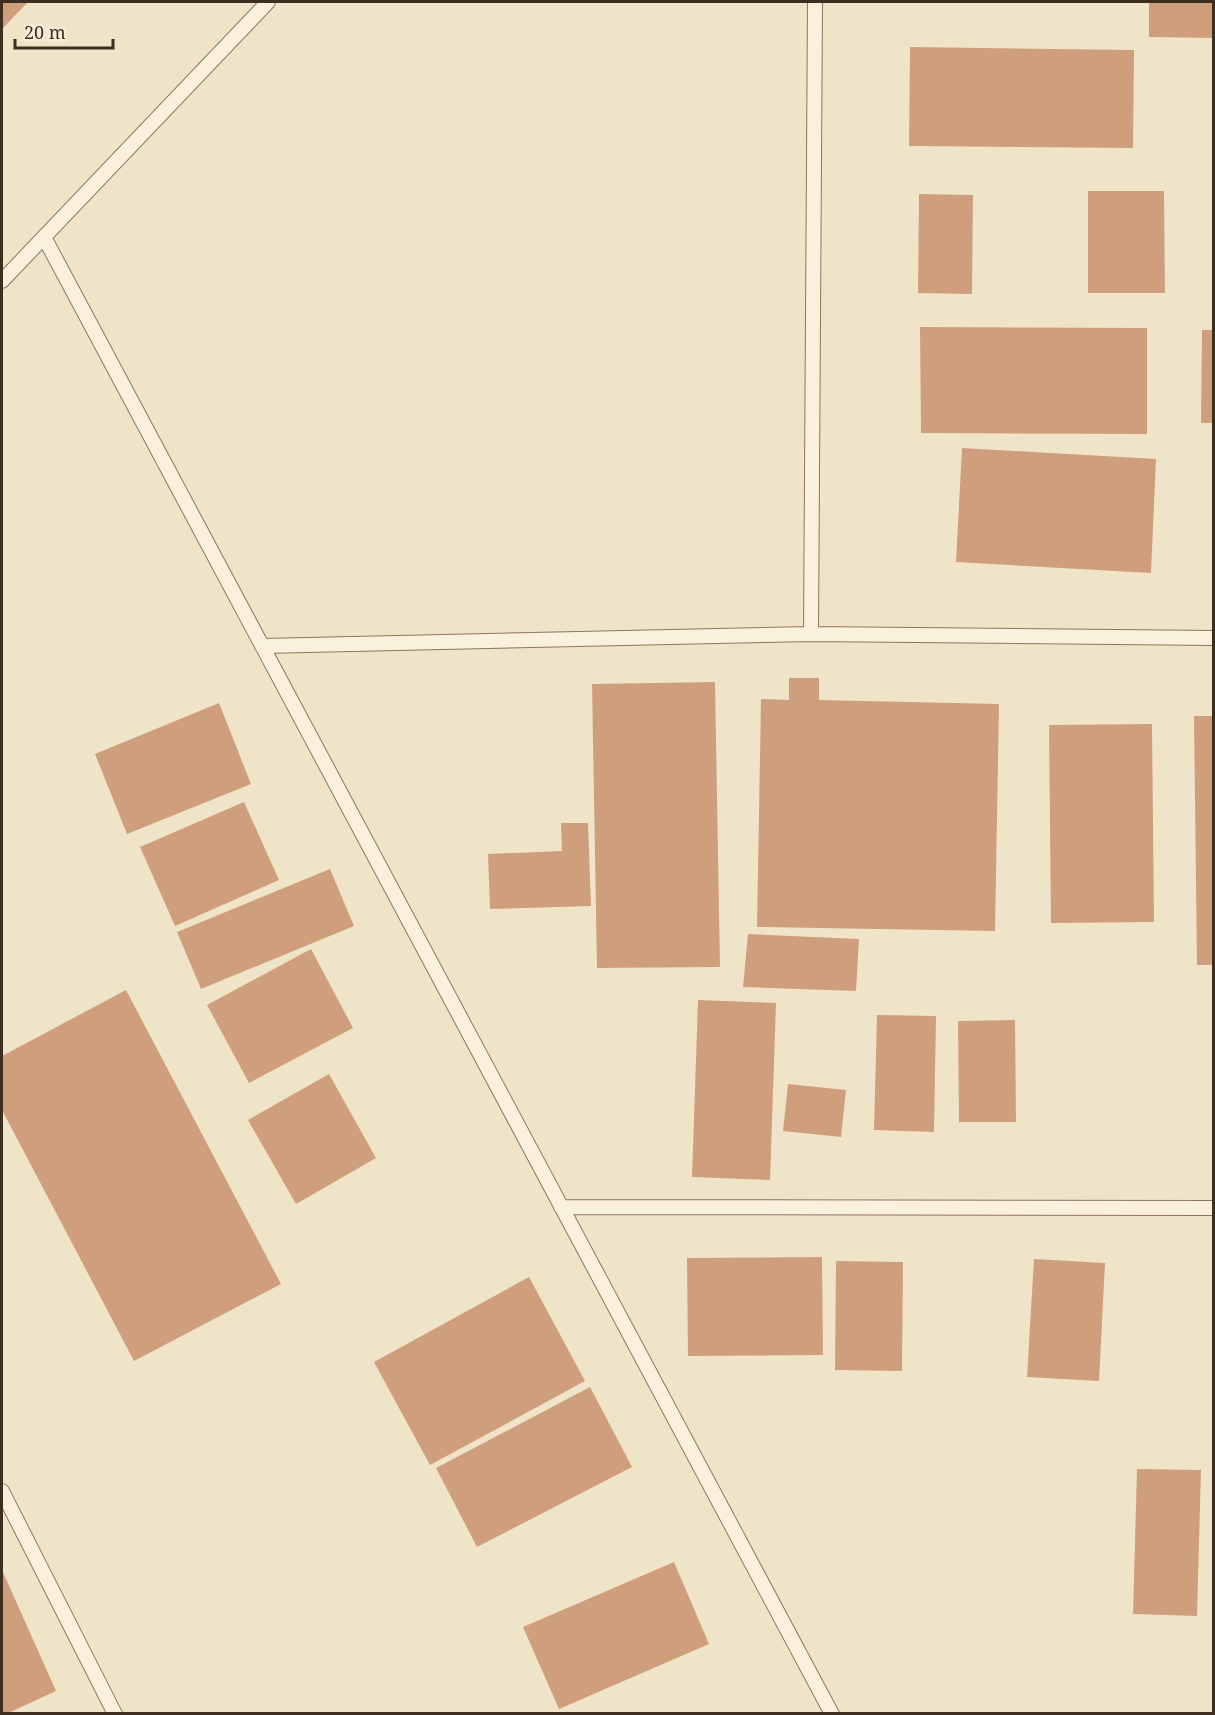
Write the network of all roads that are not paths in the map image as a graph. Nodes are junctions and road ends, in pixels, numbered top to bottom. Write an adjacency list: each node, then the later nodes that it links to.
1 (268, 2): 3 (lane)
2 (815, 2): 5 (lane)
3 (44, 237): 4 (lane); 7 (lane)
4 (2, 281)
5 (811, 634): 6 (lane); 7 (lane)
6 (1214, 638)
7 (262, 646): 8 (lane)
8 (561, 1207): 9 (lane); 12 (lane)
9 (1214, 1208)
10 (2, 1491): 11 (lane)
11 (115, 1713)
12 (832, 1713)

